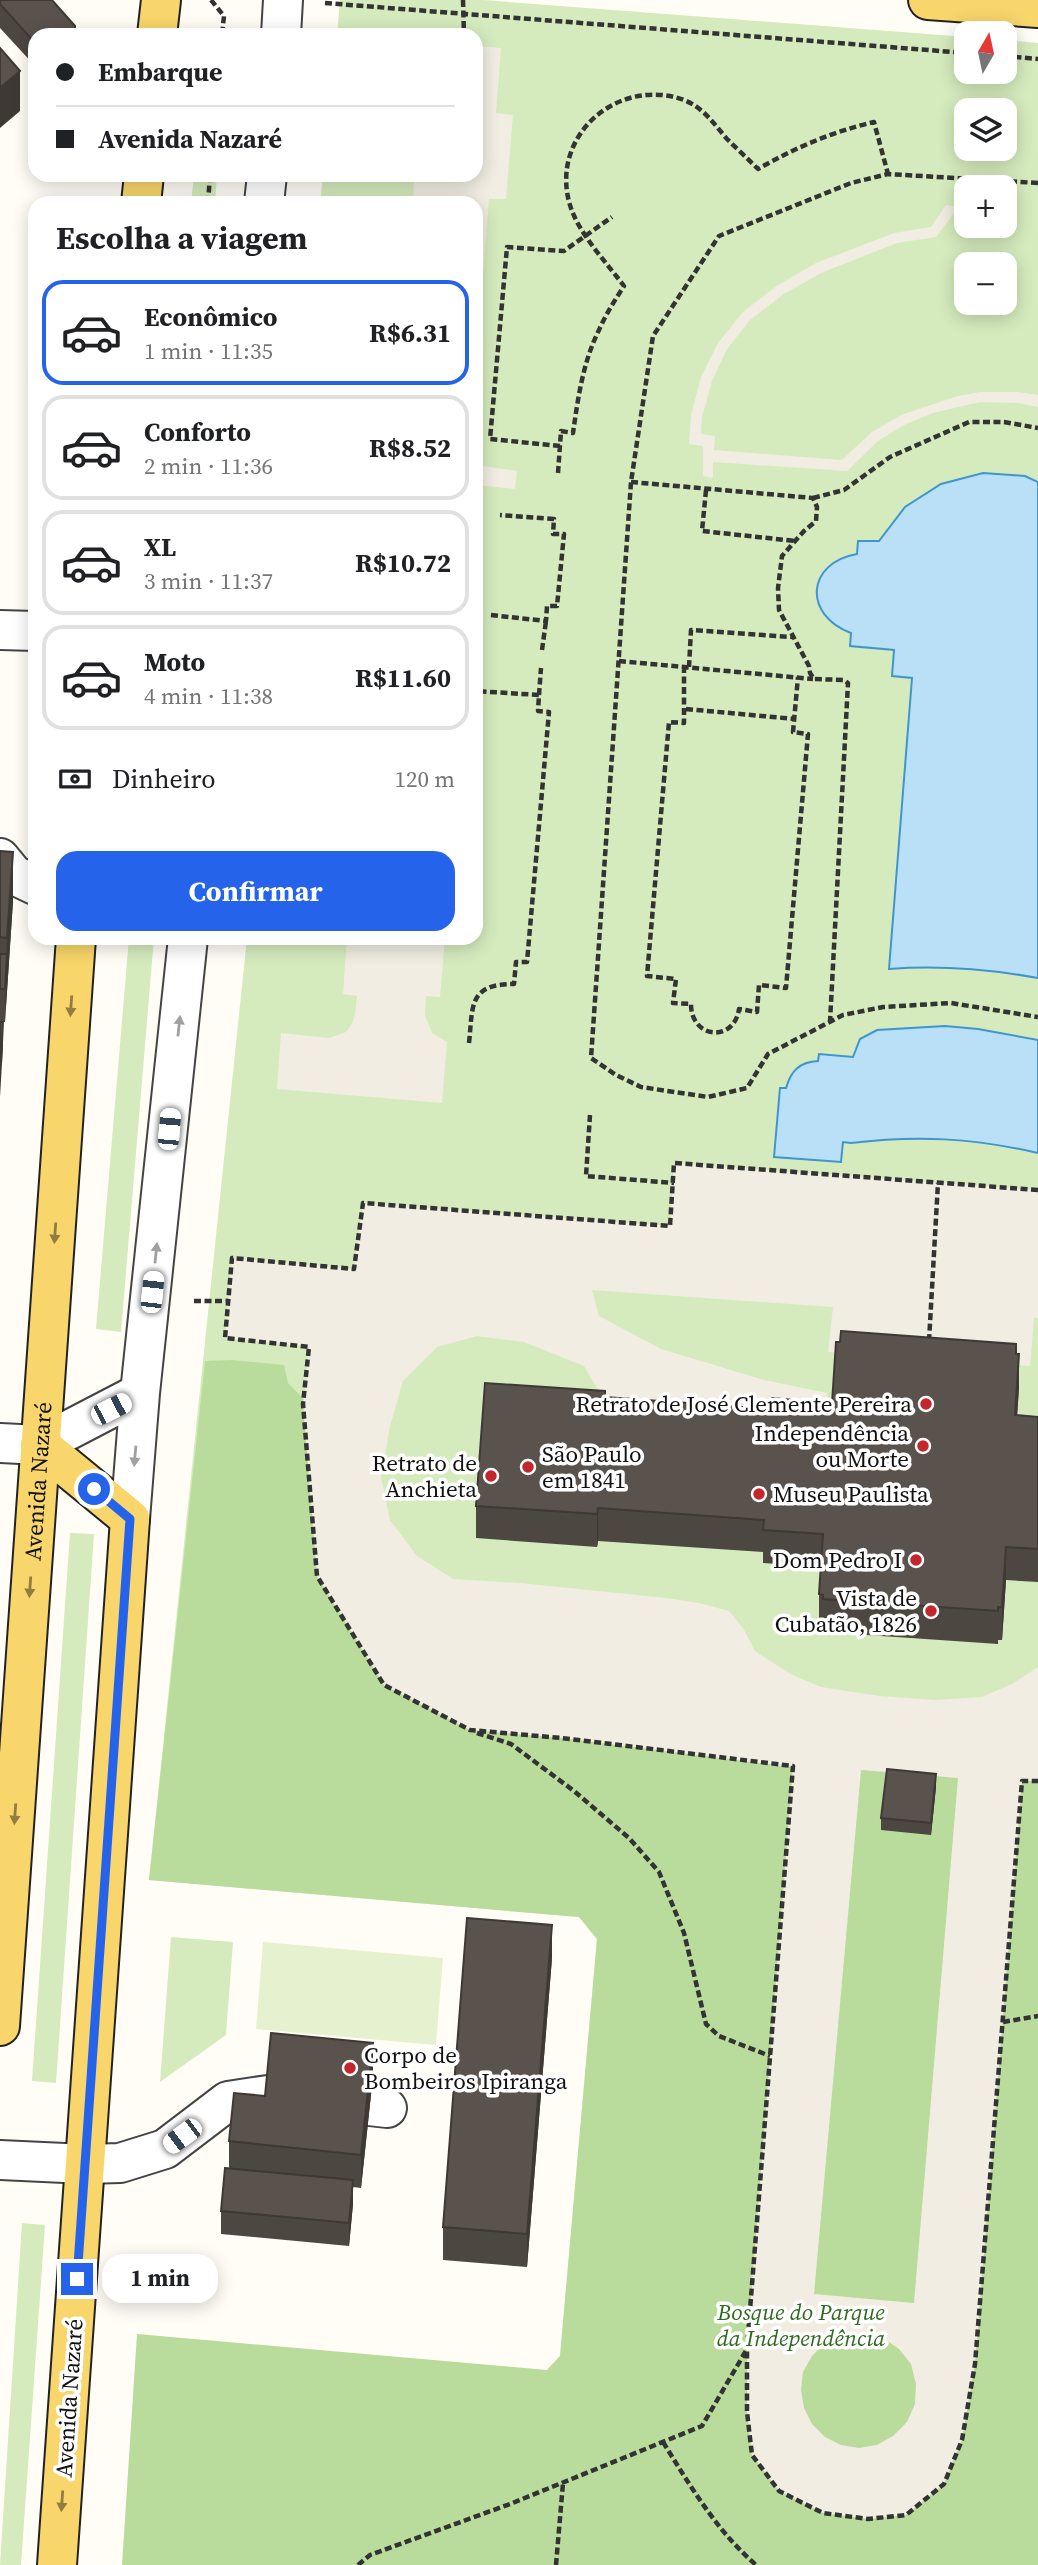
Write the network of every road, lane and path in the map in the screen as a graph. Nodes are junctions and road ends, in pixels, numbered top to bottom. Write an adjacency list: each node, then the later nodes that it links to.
1 (161, 0): 8 (main road)
2 (211, 0): 9 (path)
3 (463, 0): 7 (path)
4 (928, 0): 6 (main road)
5 (325, 3): 7 (path)
6 (1038, 8)
7 (463, 15): 10 (path); 11 (path)
8 (159, 28)
9 (223, 28)
10 (464, 28)
11 (954, 52)
12 (1017, 57): 13 (path)
13 (1038, 58)
14 (888, 174): 15 (path); 17 (path); 21 (path)
15 (1038, 183)
16 (612, 217): 17 (path)
17 (588, 236): 19 (path); 19 (path)
18 (1038, 428): 23 (path)
19 (560, 446): 20 (path)
20 (558, 473)
21 (631, 482): 22 (path); 32 (path)
22 (706, 489): 23 (path); 25 (path)
23 (813, 498): 25 (path)
24 (500, 515): 27 (path)
25 (796, 541): 30 (path)
26 (491, 615): 27 (path)
27 (546, 621): 31 (path)
28 (0, 630): 29 (street)
29 (28, 631)
30 (793, 638): 33 (path); 36 (path)
31 (542, 650)
32 (619, 661): 33 (path); 46 (path)
33 (686, 666): 35 (path); 39 (path)
34 (541, 668): 38 (path)
35 (798, 677): 36 (path); 40 (path)
36 (814, 679): 46 (path)
37 (483, 691): 38 (path)
38 (539, 695): 47 (path)
39 (686, 709): 40 (path); 40 (path)
40 (794, 719)
41 (0, 858): 42 (street)
42 (28, 882)
43 (76, 945): 57 (main road, Avenida Nazaré, one-way to 57)
44 (187, 945): 55 (street, Avenida Nazaré, one-way to 44)
45 (1038, 1017): 46 (path)
46 (830, 1022)
47 (469, 1043)
48 (590, 1115): 49 (path)
49 (674, 1183): 50 (path); 53 (path)
50 (938, 1183): 51 (path); 54 (path)
51 (1038, 1190)
52 (191, 1301): 53 (path)
53 (228, 1301): 59 (path)
54 (929, 1353)
55 (141, 1394): 57 (street); 58 (street, Avenida Nazaré, one-way to 58)
56 (0, 1443): 57 (street)
57 (40, 1445): 58 (main road); 63 (main road, Avenida Nazaré, one-way to 63)
58 (130, 1519): 67 (main road, Avenida Nazaré)
59 (470, 1730): 64 (path); 64 (path)
60 (1038, 1781): 62 (path)
61 (1038, 2016): 62 (path)
62 (1003, 2022): 68 (path)
63 (0, 2026)
64 (770, 2056): 68 (path)
65 (268, 2095): 67 (street)
66 (0, 2160): 67 (street)
67 (86, 2164): 71 (main road, Avenida Nazaré, one-way to 71)
68 (747, 2348): 69 (path)
69 (663, 2442): 70 (path); 74 (path)
70 (563, 2483): 72 (path); 73 (path)
71 (57, 2565)
72 (358, 2565)
73 (556, 2565)
74 (756, 2565)

